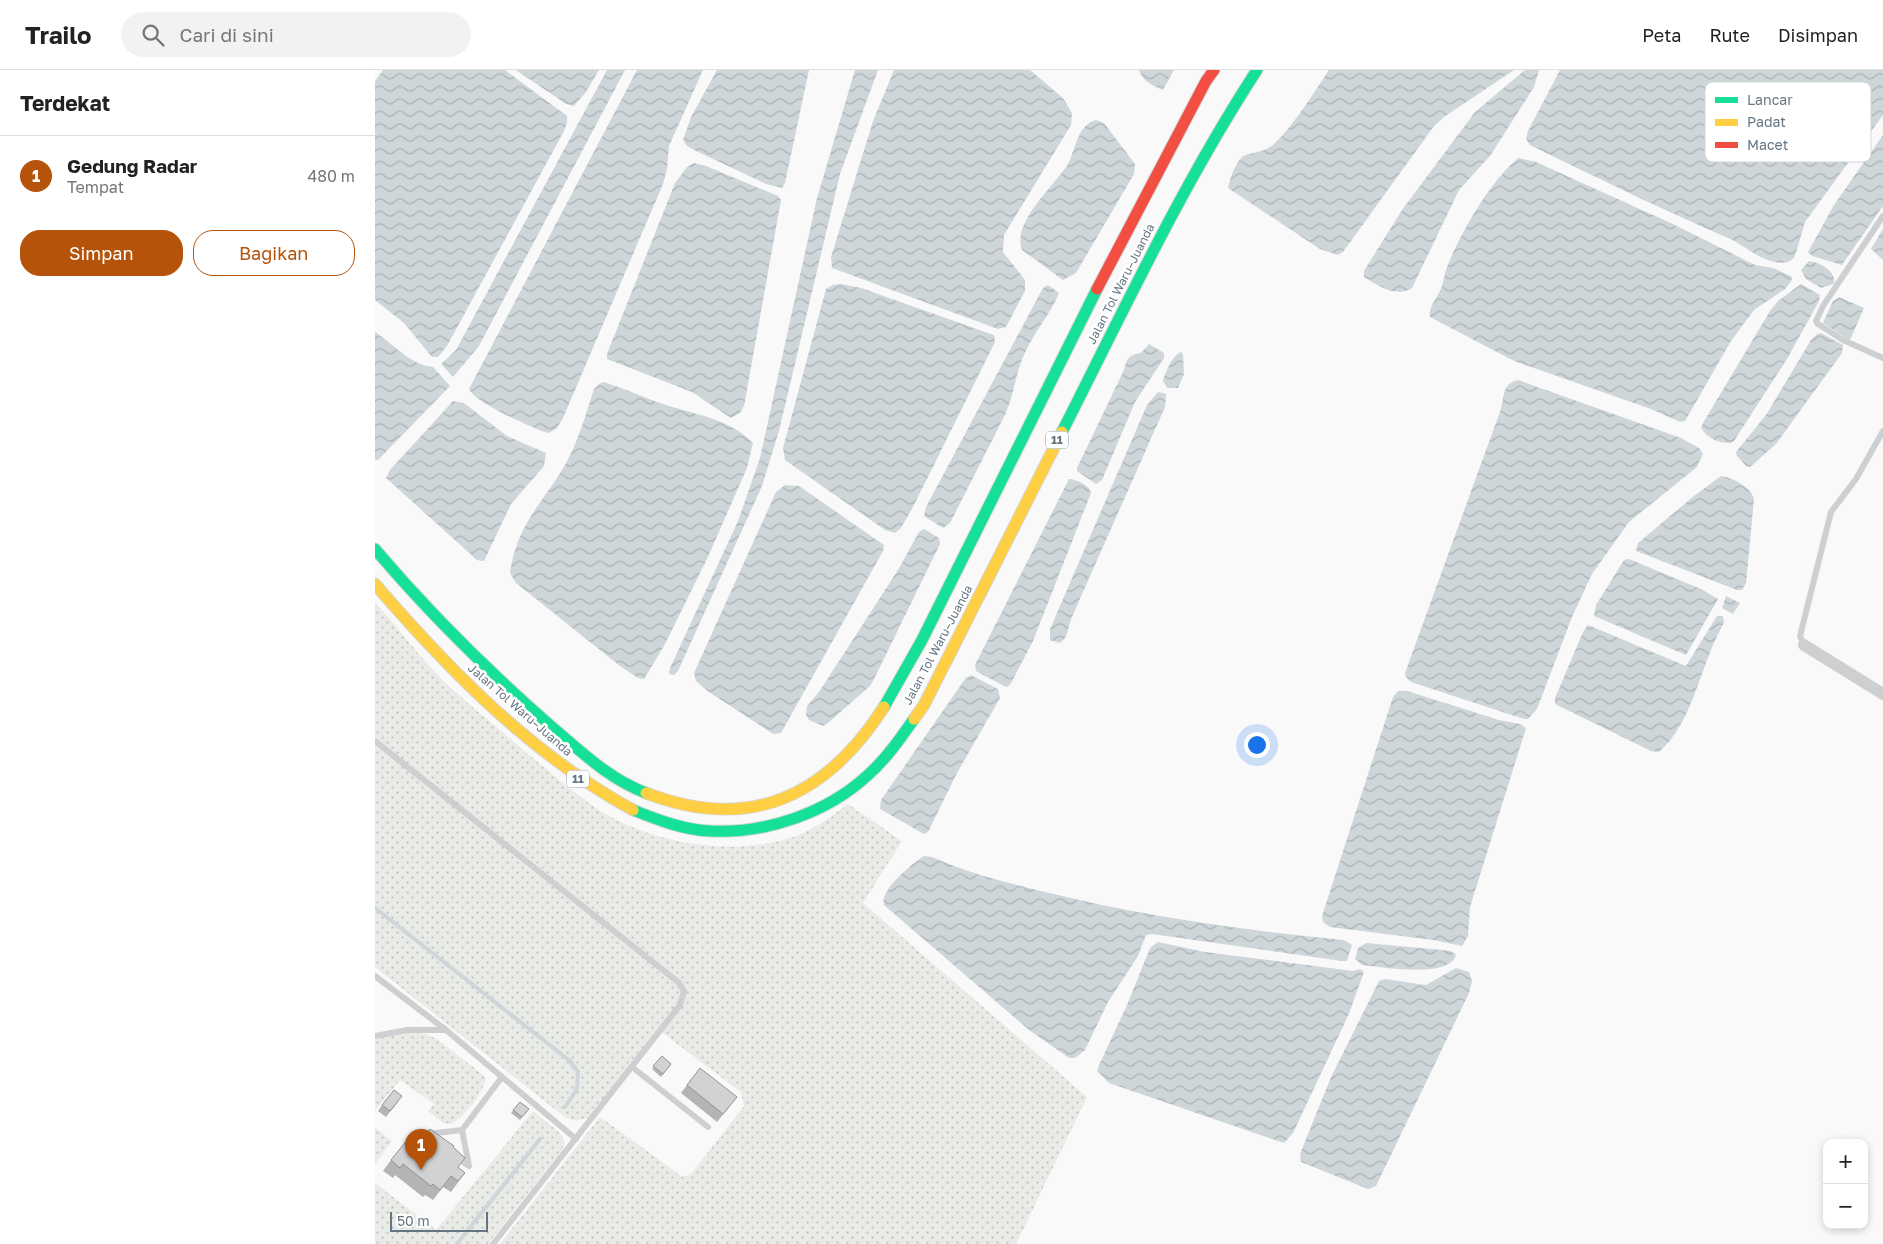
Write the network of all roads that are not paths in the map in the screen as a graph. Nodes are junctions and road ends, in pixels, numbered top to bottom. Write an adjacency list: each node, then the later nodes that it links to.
1 (1214, 70): 6 (highway, Jalan Tol Waru–Juanda / 11)
2 (1257, 70): 7 (highway, Jalan Tol Waru–Juanda / 11)
3 (1883, 216): 4 (lane)
4 (1883, 358)
5 (1883, 432): 8 (lane)
6 (375, 549)
7 (375, 584)
8 (1804, 645): 9 (street)
9 (1883, 694)
10 (375, 741): 14 (lane)
11 (375, 976): 12 (lane)
12 (446, 1030): 13 (lane); 15 (lane)
13 (375, 1036)
14 (632, 1067): 16 (lane); 18 (lane)
15 (502, 1077): 17 (lane); 18 (lane)
16 (708, 1127)
17 (461, 1130): 19 (lane); 20 (lane)
18 (575, 1139): 21 (lane)
19 (435, 1143)
20 (451, 1154)
21 (493, 1244)

